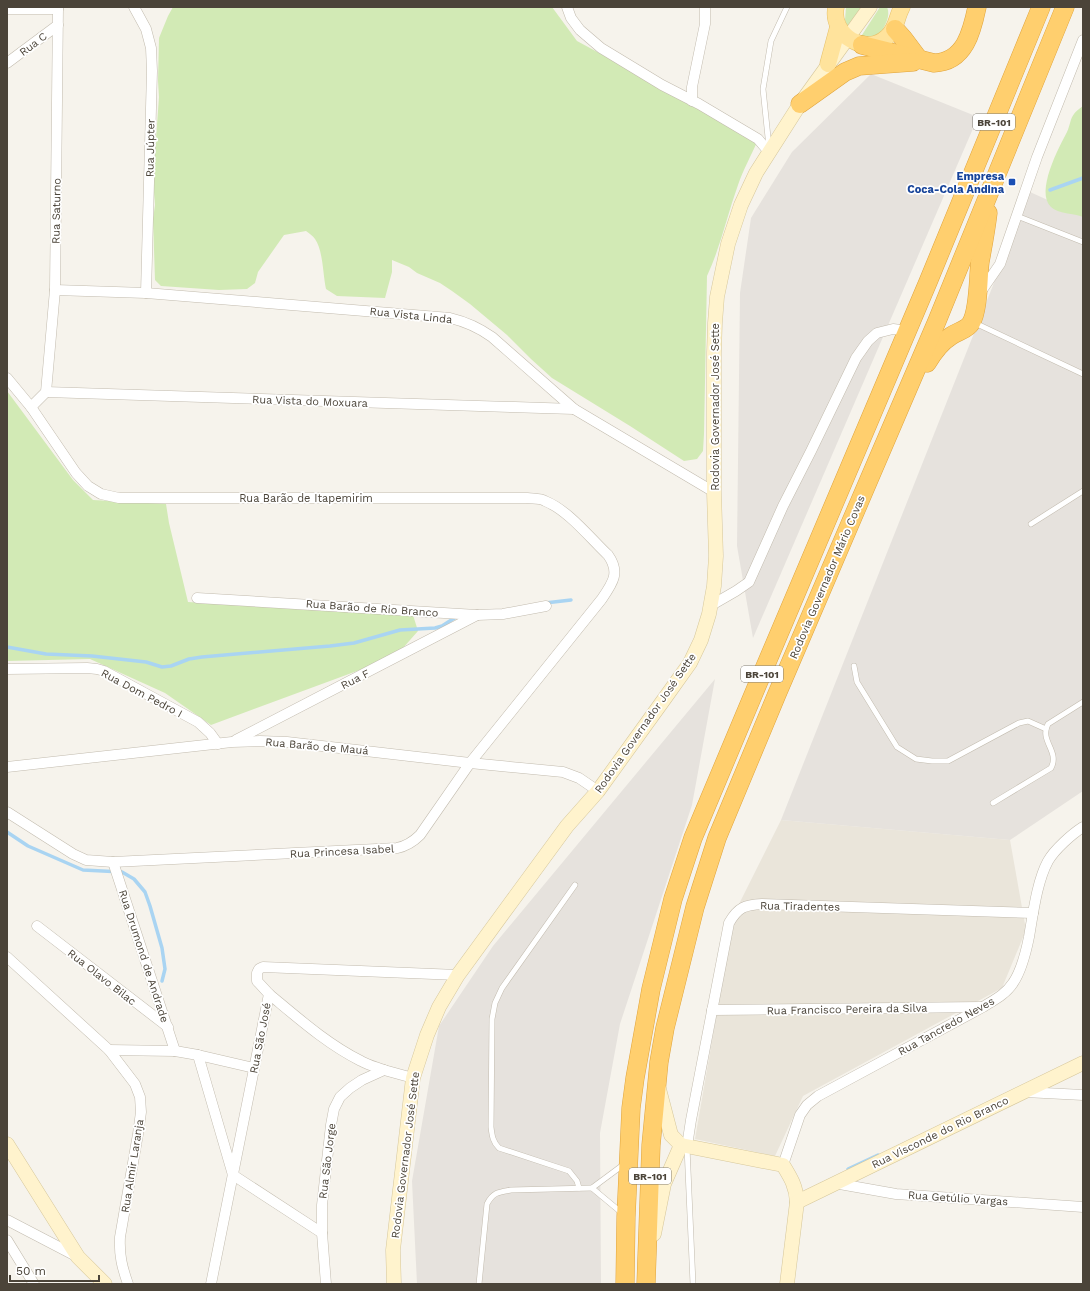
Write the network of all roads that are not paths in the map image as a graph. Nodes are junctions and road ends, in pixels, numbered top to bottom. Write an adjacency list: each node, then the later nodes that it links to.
1 (134, 7): 34 (street, Rua Júpter)
2 (567, 7): 24 (street)
3 (705, 7): 24 (street)
4 (787, 7): 26 (lane)
5 (836, 7): 18 (main road)
6 (870, 7): 18 (main road)
7 (977, 7): 20 (highway)
8 (1032, 7): 16 (highway)
9 (1040, 7): 16 (highway, Rodovia Governador Mário Covas / BR-101)
10 (1057, 7): 23 (highway)
11 (1065, 7): 23 (highway, Rodovia Governador Mário Covas / BR-101)
12 (58, 8): 13 (street); 15 (street, Rua Saturno)
13 (7, 9)
14 (900, 9): 17 (main road)
15 (58, 25): 21 (street, Rua C); 33 (street, Rua Saturno)
16 (1032, 28): 32 (highway, Rodovia Governador Mário Covas / BR-101)
17 (895, 29): 18 (main road); 20 (highway)
18 (849, 37): 20 (highway); 22 (main road)
19 (1083, 40): 28 (street)
20 (923, 59): 25 (highway)
21 (7, 63)
22 (828, 64): 25 (main road, Rodovia Governador José Sette)
23 (1034, 84): 27 (highway, Rodovia Governador Mário Covas / BR-101)
24 (692, 101): 26 (street)
25 (800, 104): 26 (main road, Rodovia Governador José Sette)
26 (769, 152): 46 (main road, Rodovia Governador José Sette)
27 (998, 174): 30 (highway); 36 (highway, Rodovia Governador Mário Covas / BR-101)
28 (1017, 216): 29 (lane); 31 (street)
29 (1083, 242)
30 (980, 262): 31 (street); 35 (highway)
31 (1000, 264): 35 (street)
32 (928, 282): 36 (highway); 38 (highway, Rodovia Governador Mário Covas / BR-101)
33 (55, 290): 34 (street, Rua Vista Linda); 41 (street, Rua Saturno)
34 (146, 293): 43 (street, Rua Vista Linda)
35 (977, 299): 37 (highway)
36 (938, 321): 37 (highway); 44 (highway, Rodovia Governador Mário Covas / BR-101)
37 (965, 327): 39 (lane); 44 (highway)
38 (908, 331): 51 (street); 87 (highway, Rodovia Governador Mário Covas / BR-101)
39 (1083, 374)
40 (7, 378): 42 (street, Rua Barão de Itapemirim)
41 (46, 392): 42 (street); 43 (street, Rua Vista do Moxuara)
42 (31, 407): 48 (street, Rua Barão de Itapemirim)
43 (574, 410): 46 (street, Rua Vista Linda)
44 (900, 411): 82 (highway, Rodovia Governador Mário Covas / BR-101)
45 (1083, 491): 47 (lane)
46 (714, 492): 51 (main road, Rodovia Governador José Sette)
47 (1031, 524)
48 (612, 585): 59 (street, Rua Princesa Isabel)
49 (197, 598): 52 (street, Rua Barão de Rio Branco)
50 (546, 606): 52 (street, Rua Barão de Rio Branco)
51 (710, 606): 61 (main road, Rodovia Governador José Sette)
52 (477, 616): 57 (street, Rua F)
53 (854, 666): 56 (lane)
54 (7, 669): 58 (street, Rua Dom Pedro I)
55 (1083, 702): 56 (lane)
56 (1046, 728): 62 (lane)
57 (232, 742): 58 (street, Rua Barão de Mauá); 59 (street, Rua Barão de Mauá)
58 (218, 744): 60 (street, Rua Barão de Mauá)
59 (470, 763): 61 (street, Rua Barão de Mauá); 65 (street, Rua Princesa Isabel)
60 (7, 767)
61 (598, 791): 70 (main road, Rodovia Governador José Sette)
62 (993, 803)
63 (7, 812): 65 (street, Rua Princesa Isabel)
64 (1081, 829): 67 (street, Rua Tancredo Neves)
65 (113, 862): 74 (street, Rua Drumond de Andrade)
66 (575, 885): 91 (lane)
67 (1033, 913): 72 (street, Rua Tancredo Neves); 73 (street, Rua Tiradentes)
68 (37, 926): 74 (street, Rua Olavo Bilac)
69 (7, 957): 75 (street, Rua Almir Laranja)
70 (458, 975): 71 (street, Rua São José); 81 (main road, Rodovia Governador José Sette)
71 (269, 994): 79 (street, Rua São José); 80 (street)
72 (983, 1007): 73 (street, Rua Francisco Pereira da Silva); 88 (street, Rua Tancredo Neves)
73 (712, 1010): 86 (street, Rua Tiradentes)
74 (168, 1027): 76 (street, Rua Drumond de Andrade)
75 (109, 1050): 76 (street); 103 (street, Rua Almir Laranja)
76 (175, 1051): 77 (street)
77 (198, 1055): 79 (street); 89 (street)
78 (1083, 1063): 83 (main road, Rua Visconde do Rio Branco)
79 (254, 1068): 89 (street, Rua São José)
80 (384, 1070): 81 (street); 97 (street, Rua São Jorge)
81 (413, 1078): 106 (main road, Rodovia Governador José Sette)
82 (657, 1083): 86 (main road); 100 (highway, Rodovia Governador Mário Covas / BR-101)
83 (1024, 1092): 84 (street); 90 (main road, Rua Visconde do Rio Branco)
84 (1083, 1095)
85 (7, 1144): 99 (main road)
86 (684, 1145): 88 (main road); 100 (main road); 109 (lane)
87 (629, 1160): 92 (lane); 95 (highway, Rodovia Governador Mário Covas / BR-101)
88 (784, 1166): 93 (main road)
89 (233, 1175): 97 (street); 104 (street, Rua São José)
90 (834, 1183): 93 (main road, Rua Visconde do Rio Branco); 94 (street, Rua Getúlio Vargas)
91 (578, 1188): 92 (lane); 107 (lane)
92 (592, 1188): 95 (lane)
93 (797, 1202): 110 (main road)
94 (1083, 1207)
95 (626, 1217): 108 (highway, Rodovia Governador Mário Covas / BR-101)
96 (7, 1220): 99 (street)
97 (322, 1233): 105 (street, Rua São Jorge)
98 (7, 1240): 101 (street)
99 (78, 1257): 102 (main road)
100 (646, 1276)
101 (34, 1284)
102 (105, 1284)
103 (128, 1284)
104 (211, 1284)
105 (326, 1284)
106 (394, 1284)
107 (478, 1284)
108 (625, 1284)
109 (693, 1284)
110 (787, 1284)

